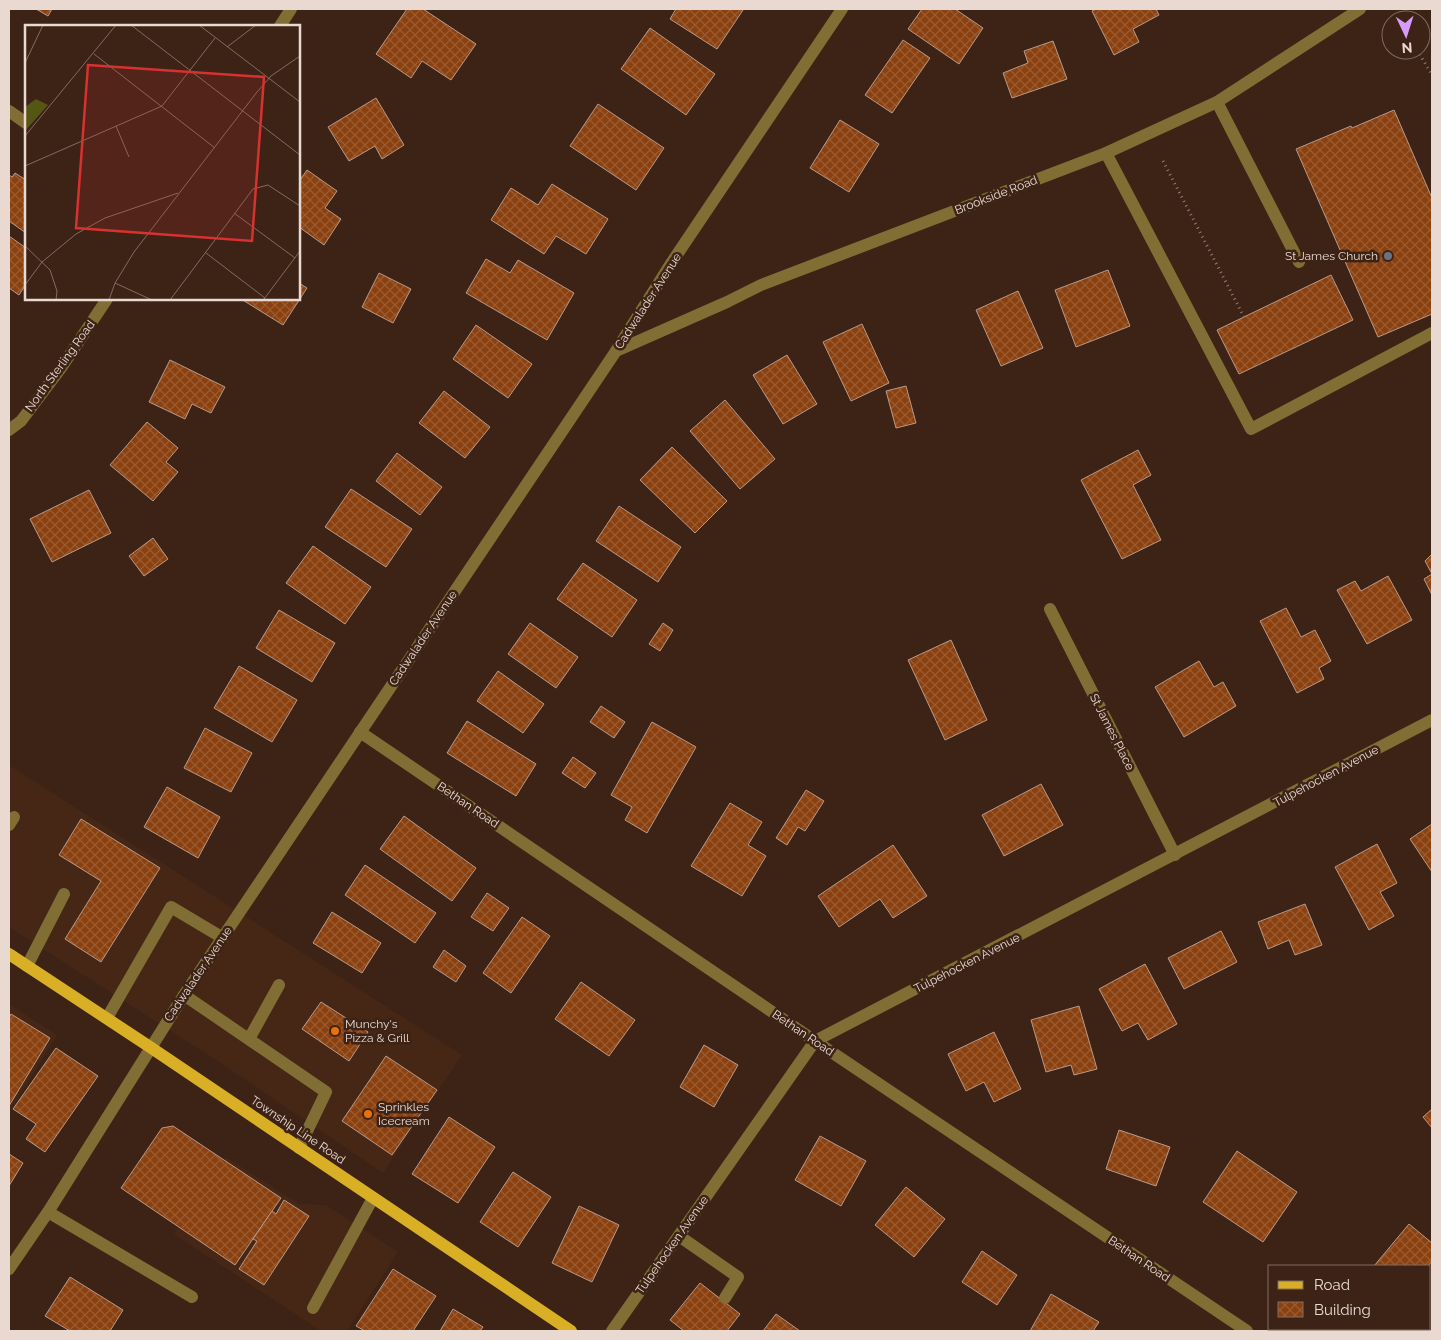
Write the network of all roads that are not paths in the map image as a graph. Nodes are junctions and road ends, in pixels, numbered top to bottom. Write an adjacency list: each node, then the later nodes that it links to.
1 (291, 9): 4 (street)
2 (842, 9): 12 (street, Cadwalader Avenue)
3 (1360, 9): 5 (street, Brookside Road)
4 (281, 25)
5 (1217, 102): 8 (street, Brookside Road); 9 (street)
6 (9, 111): 7 (street)
7 (25, 121)
8 (1106, 153): 11 (street); 12 (street, Brookside Road)
9 (1299, 262)
10 (106, 300): 13 (street, North Sterling Road)
11 (1432, 333)
12 (616, 351): 16 (street, Cadwalader Avenue)
13 (9, 430)
14 (1050, 609): 17 (street, St James Place)
15 (1432, 720): 17 (street, Tulpehocken Avenue)
16 (360, 732): 19 (street, Cadwalader Avenue); 26 (street, Bethan Road)
17 (1175, 855): 26 (street, Tulpehocken Avenue)
18 (64, 894): 21 (street)
19 (223, 938): 23 (street, Cadwalader Avenue); 24 (street)
20 (9, 954): 21 (main road, Township Line Road)
21 (27, 966): 24 (main road, Township Line Road)
22 (279, 985): 25 (street)
23 (184, 994): 25 (street); 27 (street, Cadwalader Avenue)
24 (107, 1018): 27 (main road, Township Line Road)
25 (249, 1039): 28 (street)
26 (815, 1042): 31 (street, Tulpehocken Avenue); 38 (street, Bethan Road)
27 (150, 1047): 28 (main road, Township Line Road); 30 (street, Cadwalader Avenue)
28 (299, 1148): 29 (main road, Township Line Road)
29 (374, 1198): 35 (street); 36 (main road, Township Line Road)
30 (48, 1212): 32 (street, Cadwalader Avenue); 33 (street)
31 (679, 1236): 34 (street); 37 (street, Tulpehocken Avenue)
32 (9, 1269)
33 (192, 1296)
34 (725, 1298)
35 (313, 1308)
36 (571, 1331)
37 (612, 1331)
38 (1247, 1331)

